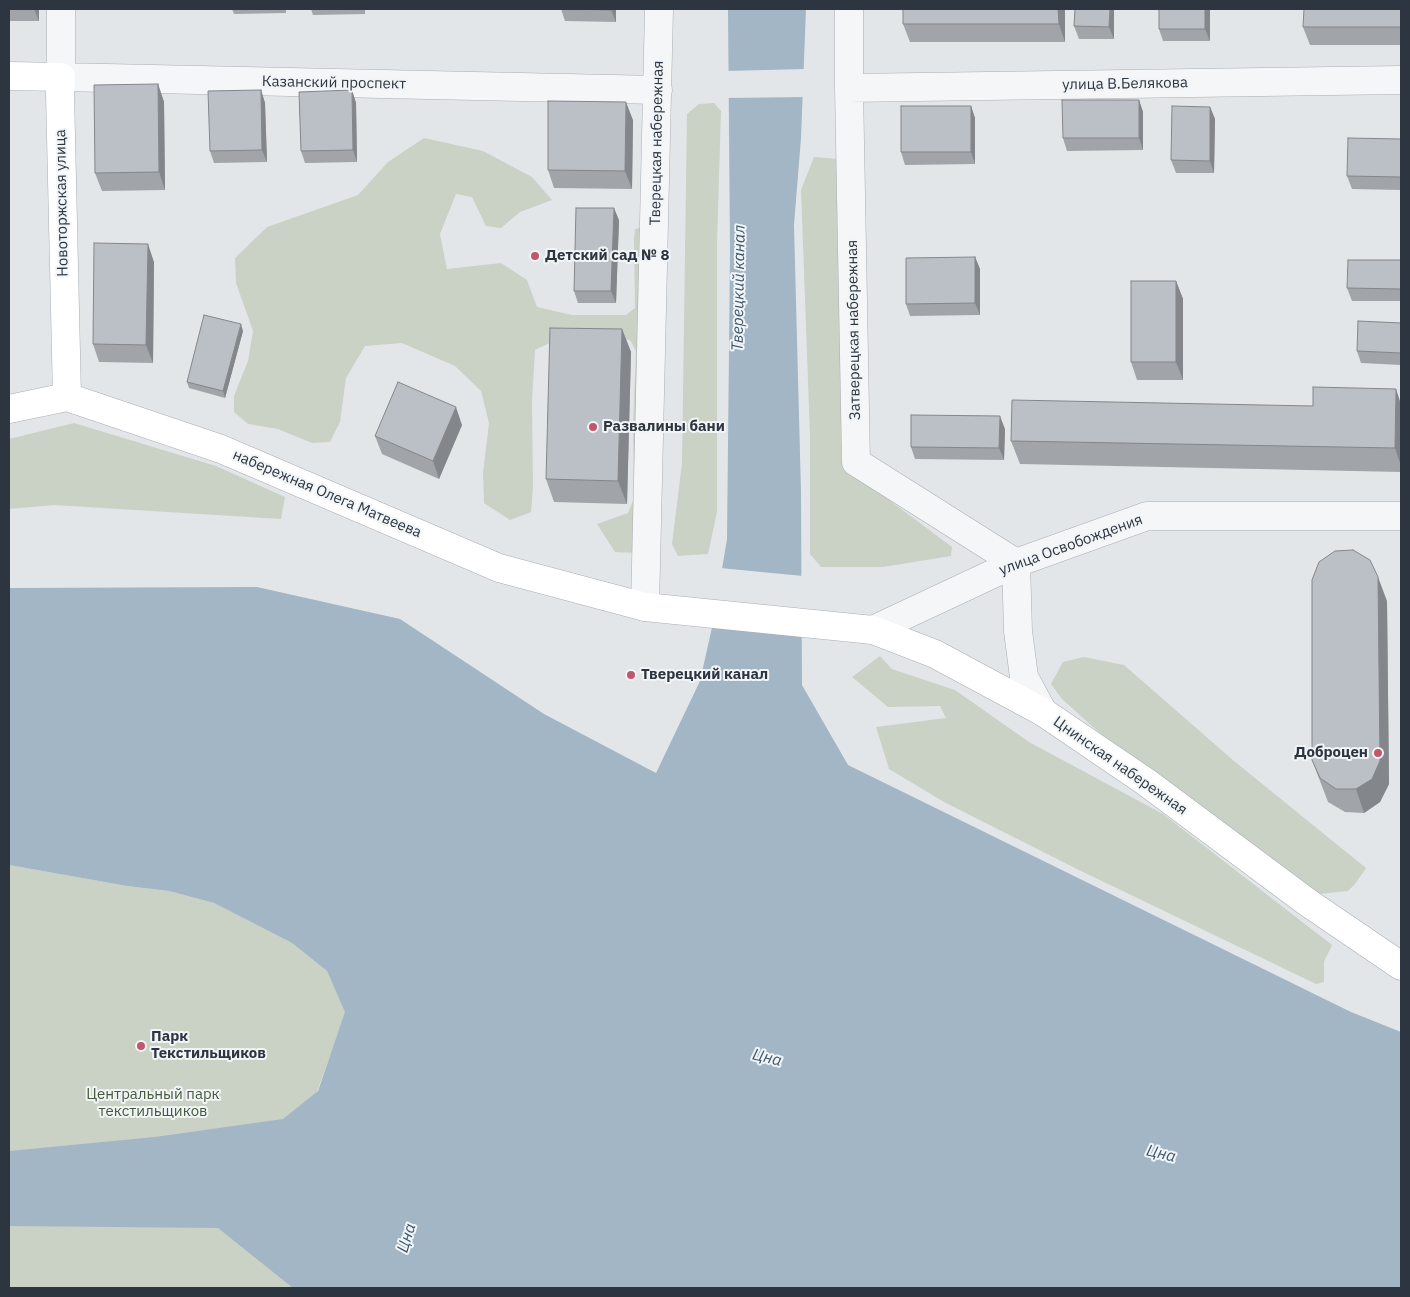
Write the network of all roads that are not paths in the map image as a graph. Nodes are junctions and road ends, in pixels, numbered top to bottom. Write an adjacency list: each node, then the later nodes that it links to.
1 (61, 9): 5 (street, Новоторжская улица)
2 (659, 9): 8 (street, Тверецкая набережная)
3 (849, 9): 7 (street, Затверецкая набережная)
4 (9, 76): 5 (main road, Казанский проспект)
5 (61, 77): 8 (street, Казанский проспект); 9 (main road, Новоторжская улица)
6 (1401, 80): 7 (street, улица В.Белякова)
7 (849, 88): 12 (street, Затверецкая набережная)
8 (658, 90): 13 (street, Тверецкая набережная)
9 (67, 397): 10 (main road); 13 (main road, набережная Олега Матвеева)
10 (9, 409)
11 (1401, 516): 12 (street, улица Освобождения)
12 (1016, 563): 15 (street, улица Освобождения); 16 (street)
13 (645, 608): 14 (main road, набережная Олега Матвеева)
14 (812, 623): 15 (main road, Цнинская набережная)
15 (873, 630): 16 (main road, Цнинская набережная)
16 (1043, 712): 17 (main road, Цнинская набережная)
17 (1401, 966)

